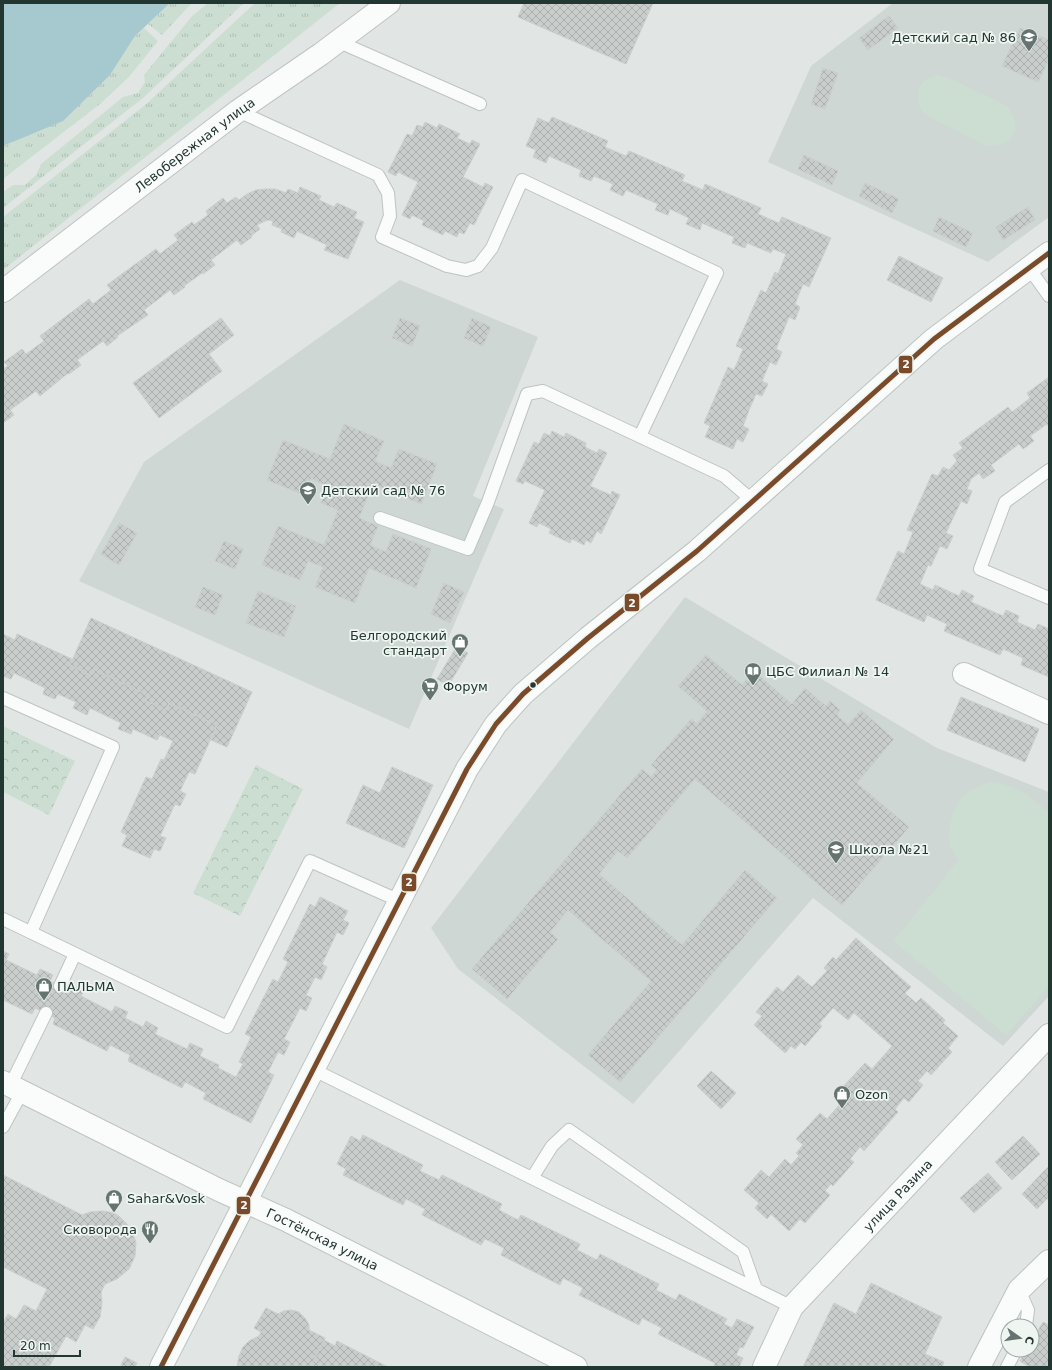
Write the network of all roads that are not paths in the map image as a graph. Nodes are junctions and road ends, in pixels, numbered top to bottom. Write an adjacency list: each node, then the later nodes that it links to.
1 (389, 3): 2 (street, Левобережная улица)
2 (337, 41): 3 (lane); 4 (street, Левобережная улица)
3 (480, 104)
4 (238, 111): 7 (street, Левобережная улица); 9 (lane)
5 (1049, 253): 6 (street)
6 (1029, 268): 8 (lane); 11 (street)
7 (3, 291)
8 (1049, 296)
9 (640, 436): 11 (lane); 12 (lane)
10 (1049, 470): 13 (lane)
11 (753, 501): 17 (street)
12 (380, 518)
13 (1049, 598)
14 (964, 674): 16 (street)
15 (3, 698): 19 (lane)
16 (1049, 713)
17 (400, 901): 20 (lane); 24 (street)
18 (3, 919): 19 (lane)
19 (31, 932): 20 (lane)
20 (75, 954): 21 (lane)
21 (60, 986)
22 (46, 1013): 25 (lane)
23 (1049, 1035): 32 (street, улица Разина)
24 (314, 1070): 27 (lane); 28 (street)
25 (12, 1087): 26 (lane); 28 (street, Гостёнская улица)
26 (3, 1127)
27 (532, 1178): 30 (lane); 30 (lane)
28 (246, 1202): 35 (street); 36 (street, Гостёнская улица)
29 (1049, 1261): 31 (street)
30 (756, 1289): 32 (lane)
31 (1020, 1290): 33 (lane); 38 (street)
32 (792, 1307): 37 (street, улица Разина)
33 (1027, 1318)
34 (1012, 1358): 39 (lane)
35 (161, 1367)
36 (576, 1367)
37 (764, 1367)
38 (979, 1367)
39 (1007, 1367)

